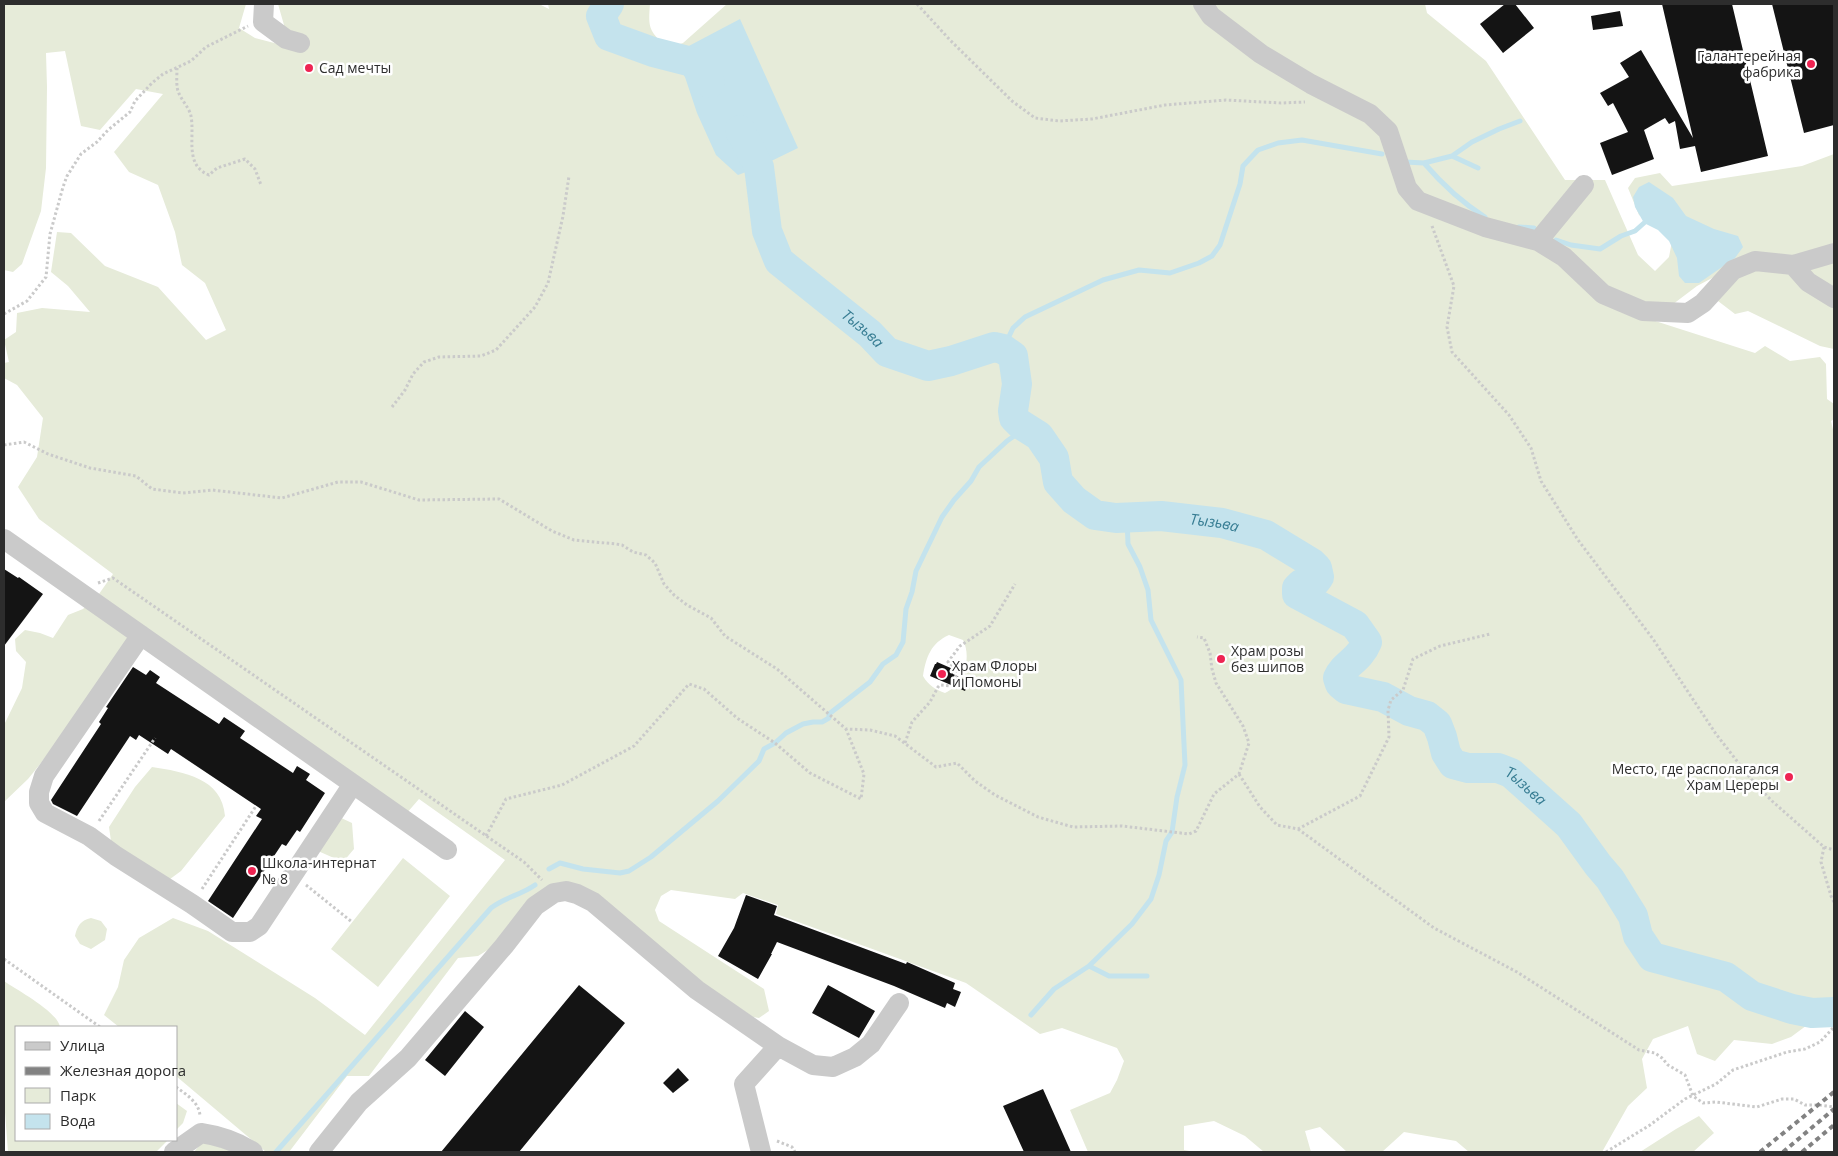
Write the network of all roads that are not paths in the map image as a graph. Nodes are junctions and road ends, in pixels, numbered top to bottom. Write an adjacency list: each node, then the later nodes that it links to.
1 (1203, 4): 5 (street)
2 (264, 13): 3 (street)
3 (300, 42)
4 (1584, 185): 5 (street)
5 (1538, 241): 7 (street)
6 (1834, 253): 7 (street)
7 (1794, 265): 8 (street)
8 (1834, 298)
9 (4, 539): 10 (street)
10 (141, 635): 11 (street); 11 (street)
11 (353, 784): 12 (street)
12 (447, 850)
13 (899, 1004): 14 (street)
14 (778, 1046): 17 (street); 18 (street)
15 (174, 1152): 16 (street)
16 (253, 1152)
17 (319, 1152)
18 (761, 1152)

